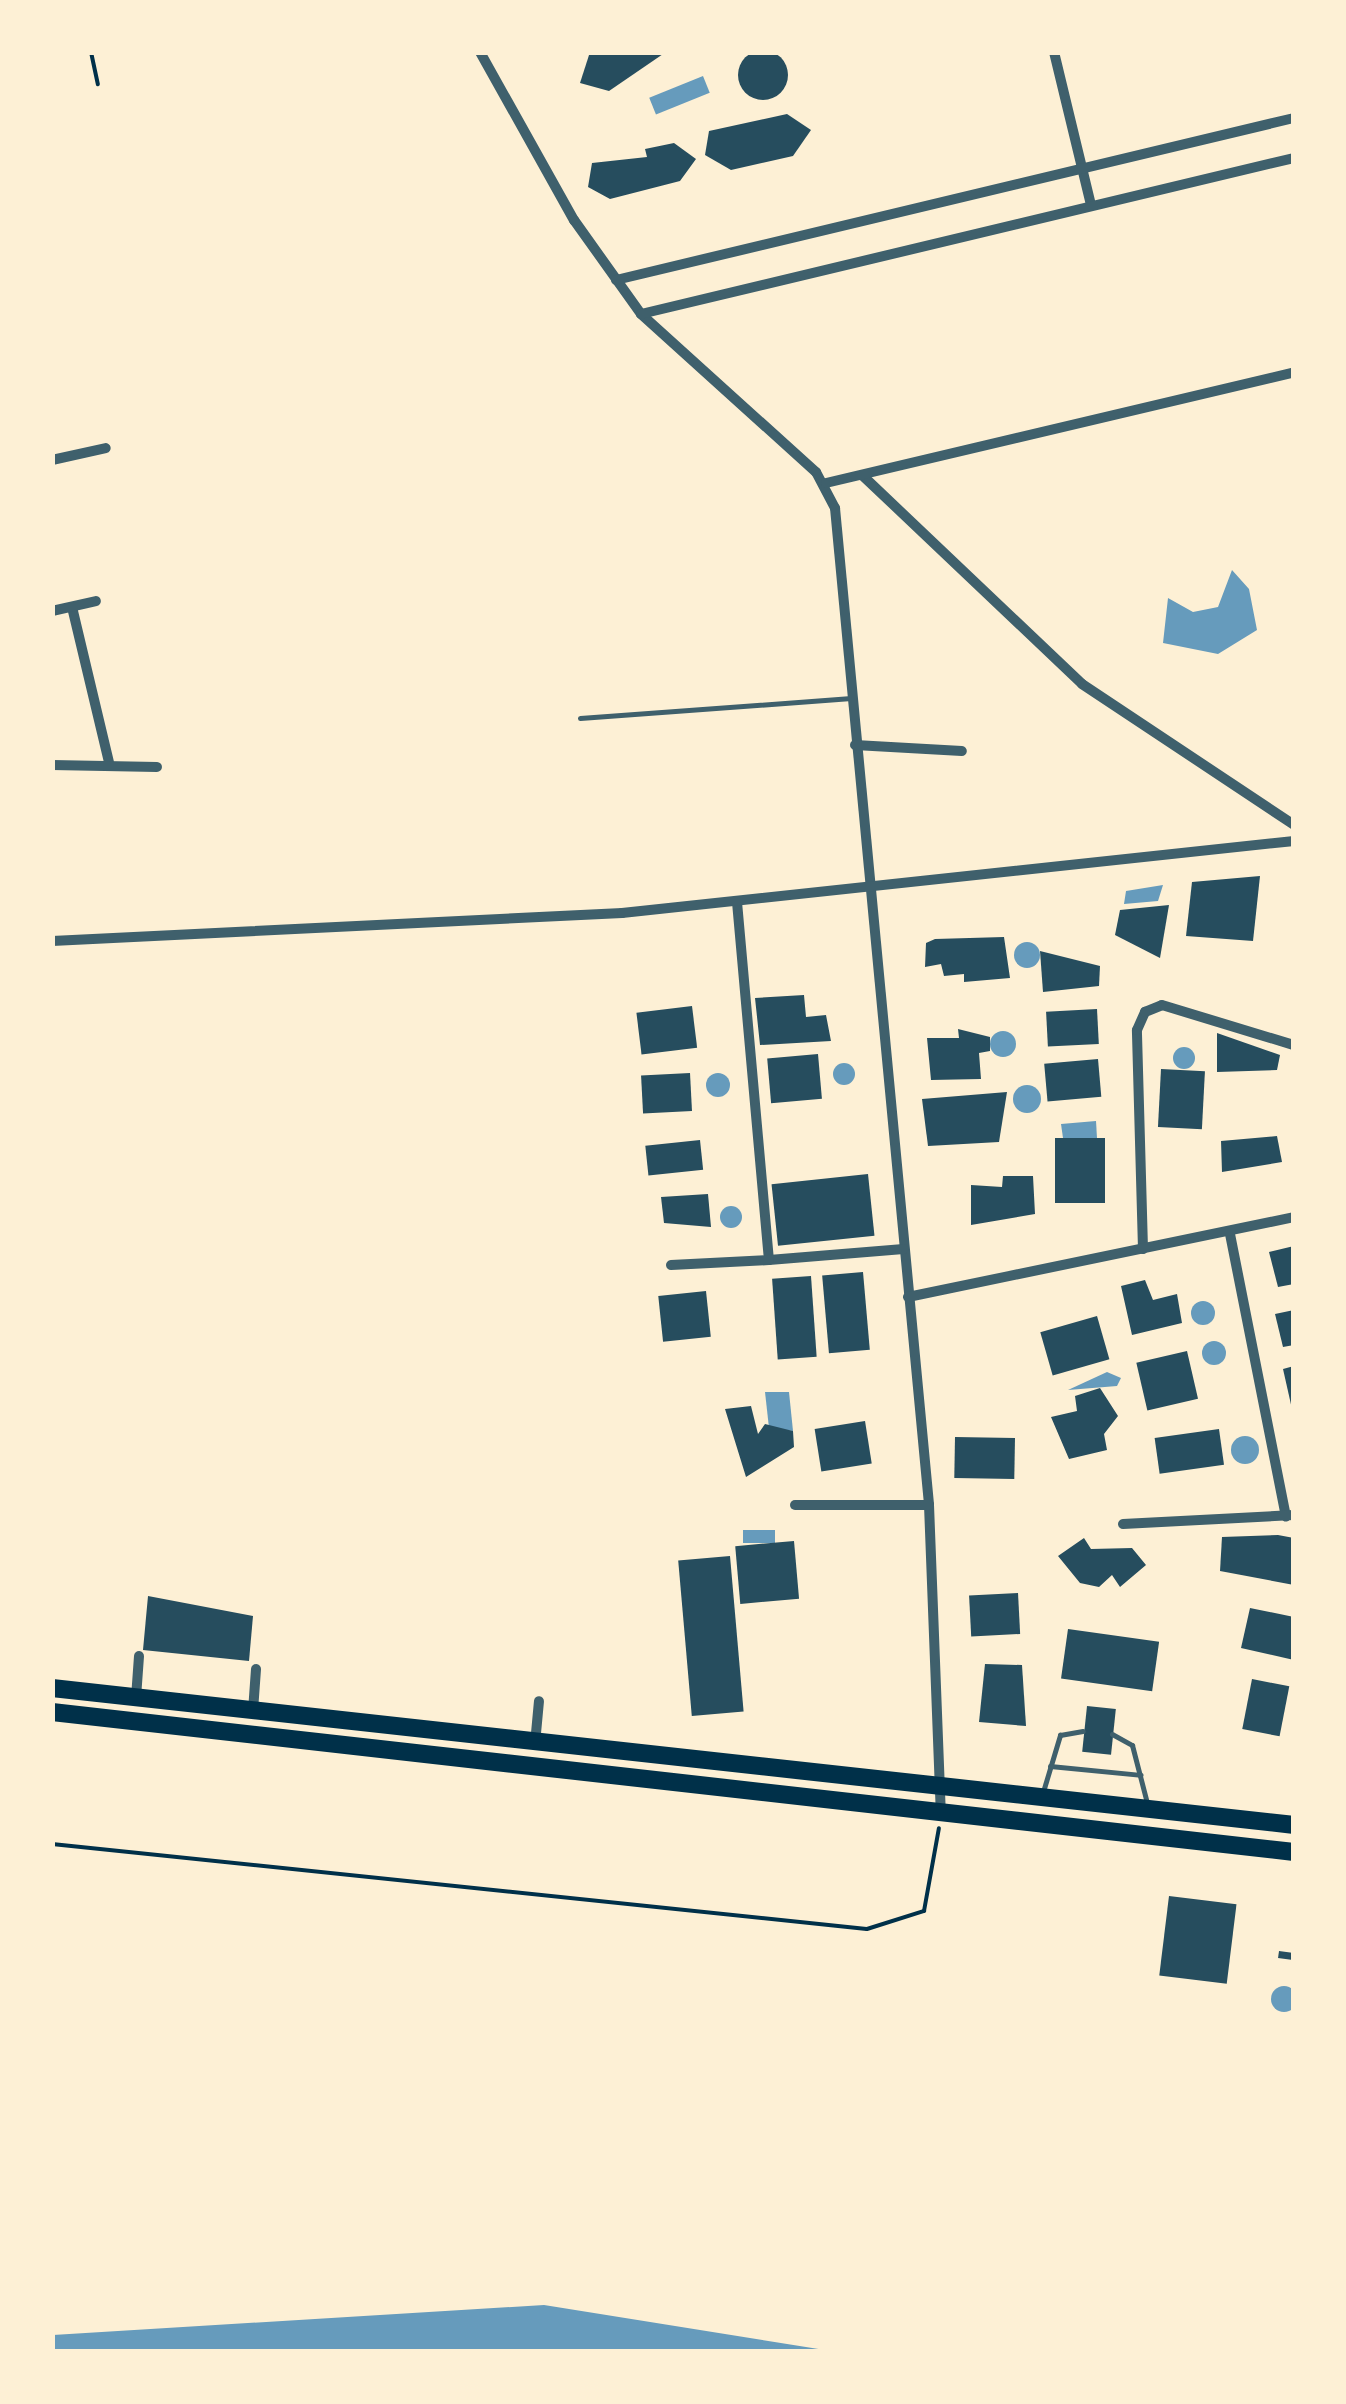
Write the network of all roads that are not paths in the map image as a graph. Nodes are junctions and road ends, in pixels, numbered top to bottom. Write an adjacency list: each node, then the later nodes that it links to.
1 (480, 52): 7 (street)
2 (1054, 52): 5 (street)
3 (1294, 118): 5 (street)
4 (1294, 158): 6 (street)
5 (1082, 171): 6 (street); 7 (street)
6 (1090, 205): 8 (street)
7 (616, 280): 8 (street)
8 (641, 314): 13 (street)
9 (1294, 372): 12 (street)
10 (106, 448): 11 (street)
11 (52, 460)
12 (862, 475): 13 (street); 24 (street)
13 (826, 483): 17 (street)
14 (96, 601): 15 (street)
15 (72, 606): 16 (street); 21 (street)
16 (52, 611)
17 (851, 698): 18 (lane); 19 (street)
18 (580, 718)
19 (855, 745): 20 (street); 26 (street)
20 (962, 750)
21 (109, 762): 22 (street); 23 (street)
22 (52, 765)
23 (157, 767)
24 (1294, 825)
25 (1294, 841): 26 (street)
26 (868, 886): 27 (street); 32 (street)
27 (737, 902): 28 (street); 34 (street)
28 (52, 941)
29 (1294, 1046): 33 (street)
30 (1294, 1217): 31 (street)
31 (1230, 1234): 33 (street); 39 (street)
32 (904, 1249): 34 (street); 36 (street)
33 (1144, 1249): 36 (street)
34 (769, 1260): 35 (street)
35 (671, 1265)
36 (908, 1297): 38 (street)
37 (795, 1505): 38 (street)
38 (929, 1505): 55 (street)
39 (1290, 1516): 40 (street)
40 (1123, 1524)
41 (139, 1656): 44 (street)
42 (256, 1669): 47 (street)
43 (52, 1688): 44 (highway)
44 (136, 1698): 47 (highway)
45 (539, 1701): 50 (street)
46 (52, 1712): 53 (highway)
47 (254, 1712): 50 (highway)
48 (1083, 1730): 52 (lane)
49 (1112, 1734): 54 (lane)
50 (534, 1744): 51 (highway)
51 (590, 1751): 53 (highway); 55 (highway)
52 (1050, 1766): 54 (lane); 56 (lane)
53 (588, 1774): 58 (highway)
54 (1141, 1775): 57 (lane)
55 (940, 1790): 56 (highway); 58 (street)
56 (1040, 1800): 57 (highway); 60 (highway)
57 (1149, 1810): 59 (highway); 61 (highway)
58 (941, 1815): 60 (highway)
59 (1294, 1826)
60 (1038, 1827): 61 (highway)
61 (1149, 1838): 62 (highway)
62 (1294, 1852)

